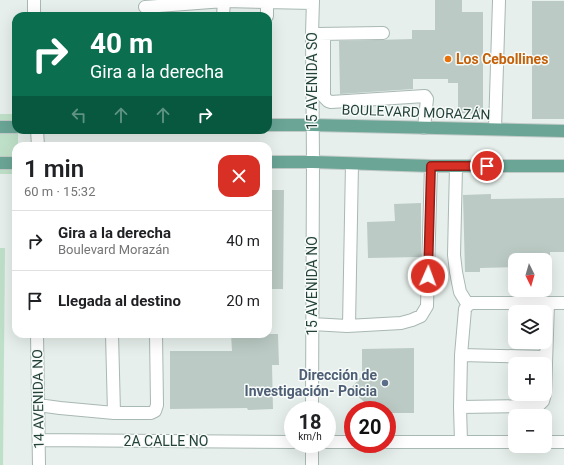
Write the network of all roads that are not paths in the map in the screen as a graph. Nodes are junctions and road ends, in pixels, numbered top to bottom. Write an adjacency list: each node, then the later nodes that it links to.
1 (34, 0): 7 (street)
2 (498, 0): 17 (street)
3 (224, 1): 5 (street); 6 (street); 8 (street)
4 (313, 1): 5 (street); 11 (street, 15 AVENIDA SO)
5 (267, 2): 9 (street)
6 (145, 7)
7 (34, 12)
8 (223, 12)
9 (267, 12)
10 (383, 33): 11 (street)
11 (318, 34): 12 (street, 15 AVENIDA SO); 16 (street)
12 (312, 124): 13 (main road, BOULEVARD MORAZÁN); 16 (main road, BOULEVARD MORAZÁN); 20 (street, 15 AVENIDA SO)
13 (272, 125)
14 (0, 127): 15 (main road)
15 (12, 127)
16 (424, 128): 17 (main road, BOULEVARD MORAZÁN)
17 (495, 130): 18 (main road, BOULEVARD MORAZÁN)
18 (564, 132)
19 (272, 162): 20 (main road)
20 (313, 162): 23 (main road); 30 (street, 15 AVENIDA NO)
21 (12, 163): 22 (main road)
22 (0, 164)
23 (352, 164): 24 (main road); 31 (street)
24 (431, 166): 25 (main road); 31 (street)
25 (456, 166): 26 (main road); 29 (street)
26 (564, 166)
27 (548, 303): 28 (street); 29 (street); 36 (street)
28 (564, 303)
29 (468, 305): 35 (street)
30 (312, 324): 31 (street); 37 (street, 15 AVENIDA NO)
31 (349, 326)
32 (37, 338): 39 (street, 14 AVENIDA NO)
33 (112, 338): 41 (street)
34 (156, 338): 41 (street)
35 (461, 355): 36 (street); 40 (street)
36 (546, 357)
37 (312, 401)
38 (543, 401): 40 (street)
39 (38, 405): 41 (street); 42 (street, 14 AVENIDA NO)
40 (460, 407): 45 (street)
41 (114, 413)
42 (39, 440): 43 (street, 2A CALLE NO); 50 (street, 14 AVENIDA NO)
43 (284, 442)
44 (396, 442): 45 (street)
45 (461, 442): 46 (street)
46 (508, 442)
47 (552, 442): 48 (street)
48 (564, 442)
49 (312, 453): 51 (street)
50 (39, 465)
51 (312, 465)

